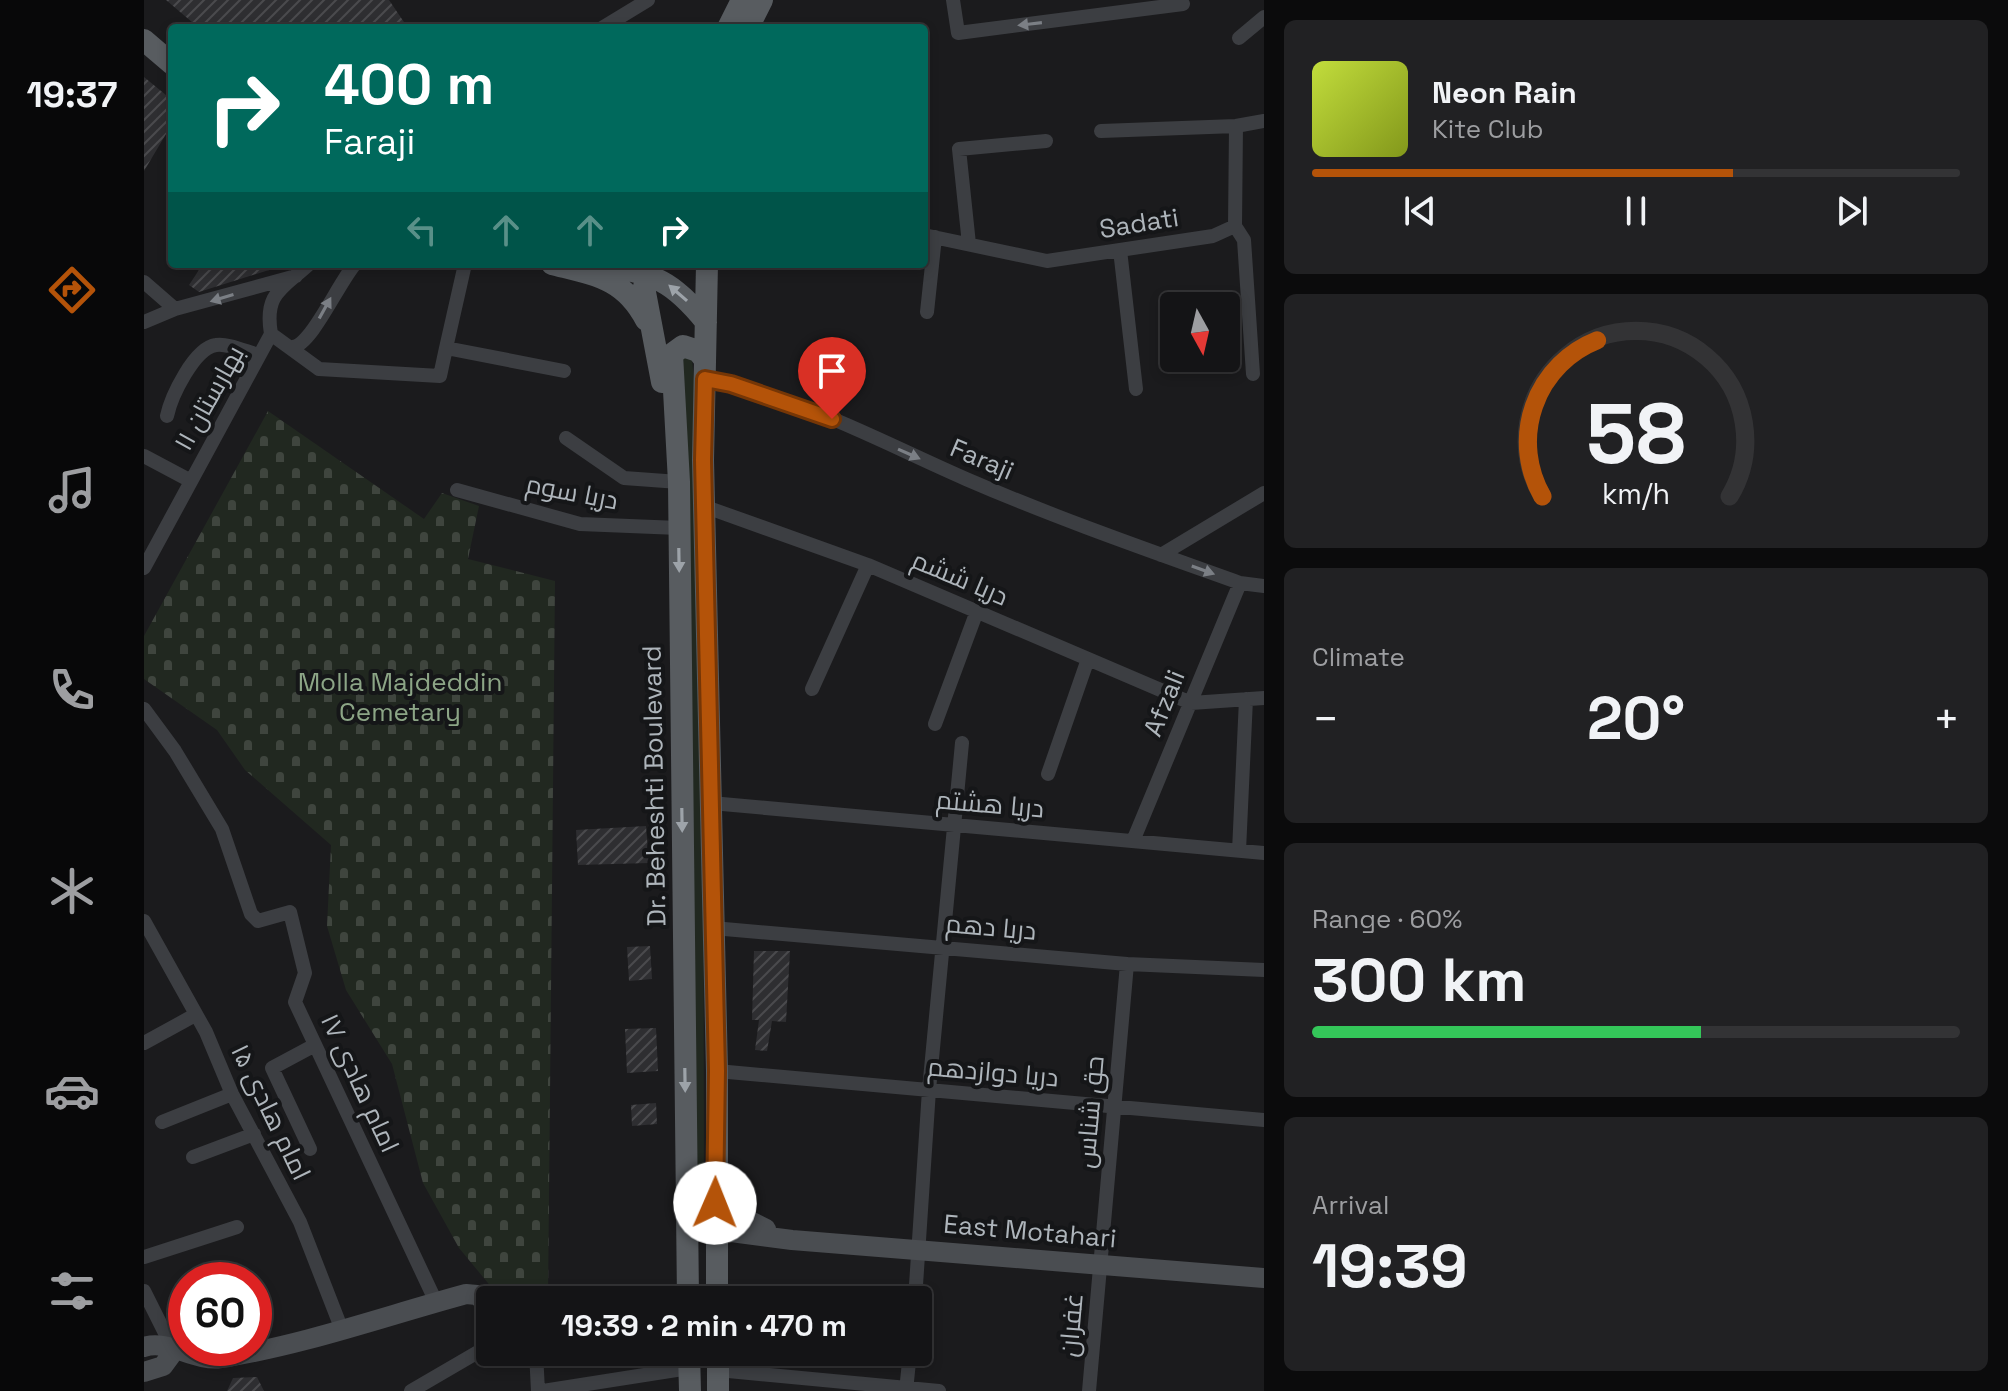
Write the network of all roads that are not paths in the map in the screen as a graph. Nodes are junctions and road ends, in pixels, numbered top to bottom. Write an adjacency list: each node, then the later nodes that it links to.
1 (648, 0): 8 (street)
2 (742, 0): 9 (main road)
3 (762, 0): 10 (main road)
4 (953, 0): 6 (street, one-way to 4)
5 (1183, 4): 6 (street)
6 (1098, 7)
7 (1264, 17): 11 (street)
8 (609, 24)
9 (730, 24)
10 (750, 24)
11 (1239, 38)
12 (144, 40): 14 (main road)
13 (144, 59): 15 (main road)
14 (168, 61)
15 (168, 78)
16 (1264, 121): 17 (street)
17 (1236, 126): 18 (street); 20 (street)
18 (1101, 131)
19 (1046, 141): 22 (street)
20 (1235, 226): 23 (street, Sadati); 43 (street)
21 (929, 236): 22 (street, Sadati); 33 (street)
22 (969, 244): 23 (street, Sadati)
23 (1120, 250): 44 (street)
24 (305, 268): 30 (street)
25 (352, 268): 38 (street, one-way to 25)
26 (464, 268): 39 (street)
27 (567, 268): 37 (main road)
28 (707, 268): 35 (main road)
29 (647, 269): 35 (main road, one-way to 29); 37 (main road, Dr. Beheshti Boulevard)
30 (296, 276): 32 (street, one-way to 32); 36 (street)
31 (144, 282): 32 (street)
32 (175, 309): 34 (street)
33 (927, 312)
34 (144, 322)
35 (706, 322): 41 (main road)
36 (271, 334): 38 (street); 40 (street, بهارستان ۱۱)
37 (654, 335): 49 (main road, Dr. Beheshti Boulevard)
38 (293, 347): 39 (street)
39 (446, 348): 42 (street)
40 (259, 355): 45 (street); 48 (street, بهارستان ۱۱)
41 (705, 370): 49 (main road); 52 (main road); 54 (street, Faraji, one-way to 54)
42 (564, 371)
43 (1253, 374)
44 (1136, 389)
45 (167, 416)
46 (566, 438): 49 (street)
47 (144, 456): 48 (street)
48 (191, 481): 55 (street, بهارستان ۱۱)
49 (679, 482): 53 (main road, Dr. Beheshti Boulevard)
50 (457, 490): 53 (street, دریا سوم)
51 (1264, 493): 54 (street)
52 (706, 507): 56 (street, دریا ششم); 68 (main road)
53 (679, 528): 98 (main road, Dr. Beheshti Boulevard, one-way to 98)
54 (1161, 555): 57 (street, Faraji, one-way to 57)
55 (146, 559)
56 (868, 565): 59 (street, دریا ششم); 61 (street)
57 (1240, 583): 58 (street, Faraji); 63 (street, Afzali)
58 (1264, 586)
59 (977, 611): 60 (street, دریا ششم); 65 (street)
60 (1088, 659): 63 (street, دریا ششم); 67 (street)
61 (812, 689)
62 (1258, 696): 63 (street); 71 (street)
63 (1191, 703): 70 (street, Afzali)
64 (144, 709): 80 (street, امام هادی ۱۷)
65 (935, 724)
66 (962, 743): 69 (street)
67 (1048, 774)
68 (711, 803): 69 (street, دریا هشتم); 73 (main road)
69 (954, 825): 70 (street, دریا هشتم); 75 (street)
70 (1133, 841): 71 (street, دریا هشتم)
71 (1239, 851): 72 (street, دریا هشتم)
72 (1264, 853)
73 (713, 928): 75 (street, دریا دهم); 81 (main road)
74 (146, 929): 78 (street, امام هادی ۱۵)
75 (943, 947): 76 (street, دریا دهم); 82 (street)
76 (1127, 964): 77 (street, دریا دهم); 84 (street, حق شناس)
77 (1264, 970)
78 (195, 1015): 79 (street); 83 (street, امام هادی ۱۵)
79 (144, 1043)
80 (315, 1045): 88 (street); 103 (street, امام هادی ۱۷)
81 (717, 1071): 82 (street, دریا دوازدهم); 90 (main road)
82 (929, 1090): 84 (street, دریا دوازدهم); 94 (street)
83 (232, 1094): 86 (street); 87 (street, امام هادی ۱۵)
84 (1114, 1107): 85 (street, دریا دوازدهم); 96 (street, حق شناس)
85 (1264, 1120)
86 (162, 1122)
87 (254, 1134): 89 (street); 104 (street, امام هادی ۱۵)
88 (310, 1149)
89 (193, 1157)
90 (715, 1203): 92 (main road); 93 (main road)
91 (237, 1227): 95 (street)
92 (716, 1230): 93 (main road); 99 (main road)
93 (792, 1240): 94 (main road, East Motahari)
94 (921, 1248): 96 (main road, East Motahari); 100 (street)
95 (144, 1257)
96 (1100, 1264): 97 (main road, East Motahari); 122 (street, غفران)
97 (1264, 1278)
98 (685, 1286)
99 (717, 1286)
100 (917, 1286)
101 (144, 1291): 105 (street)
102 (476, 1296): 103 (main road)
103 (436, 1302): 104 (main road)
104 (342, 1330): 106 (main road)
105 (168, 1339)
106 (272, 1346)
107 (144, 1347): 108 (main road)
108 (168, 1348)
109 (476, 1353): 118 (street)
110 (168, 1359): 116 (main road)
111 (537, 1366): 119 (street)
112 (660, 1366): 119 (street)
113 (689, 1366): 120 (main road)
114 (908, 1366): 117 (street)
115 (718, 1371): 117 (street)
116 (144, 1372)
117 (906, 1389): 121 (street)
118 (411, 1391)
119 (540, 1391)
120 (690, 1391)
121 (939, 1391)
122 (1089, 1391)

